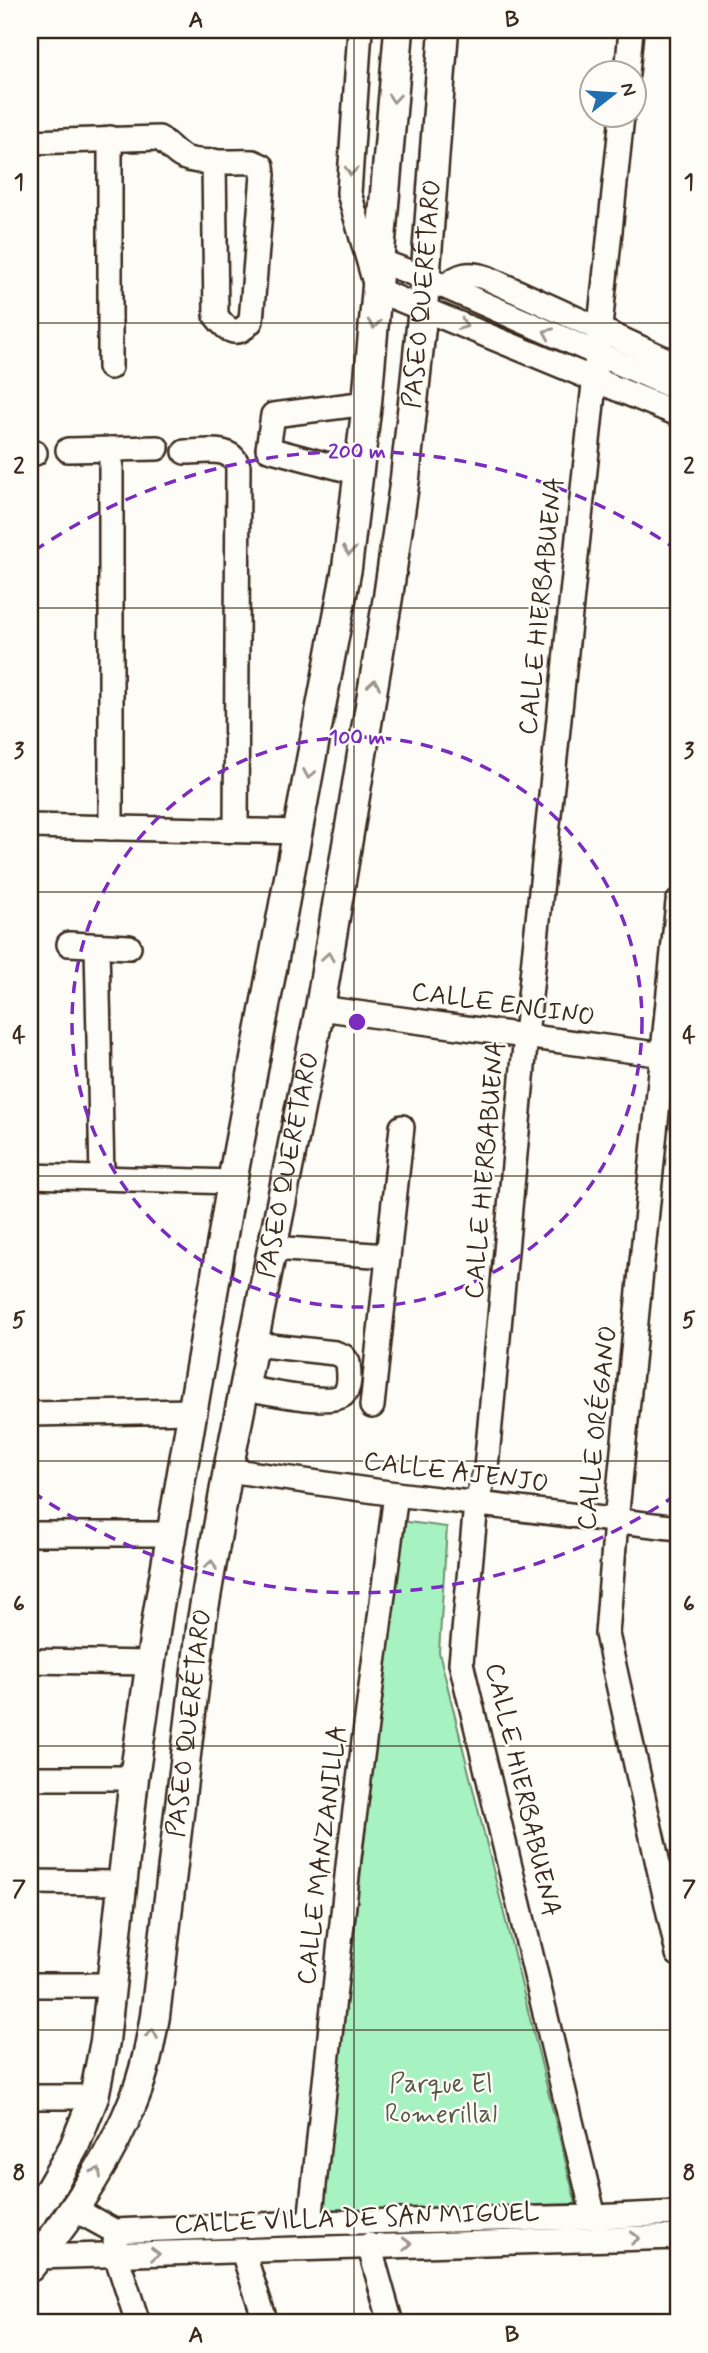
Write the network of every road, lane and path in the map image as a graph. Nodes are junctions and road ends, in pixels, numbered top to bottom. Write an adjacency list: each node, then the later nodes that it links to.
1 (343, 30): 5 (street)
2 (399, 30): 11 (main road, PASEO QUERÉTARO, one-way to 11)
3 (444, 30): 12 (main road, PASEO QUERÉTARO)
4 (631, 30): 6 (street)
5 (359, 41): 13 (street, one-way to 13)
6 (628, 60)
7 (620, 130): 15 (street, CALLE HIERBABUENA)
8 (110, 138): 9 (street); 10 (street); 18 (street)
9 (30, 142)
10 (214, 161): 10 (street)
11 (380, 261): 12 (street); 13 (main road, PASEO QUERÉTARO)
12 (435, 282): 14 (main road, PASEO QUERÉTARO); 15 (street); 16 (street, one-way to 12)
13 (377, 290): 14 (street); 21 (main road, PASEO QUERÉTARO, one-way to 21)
14 (423, 308): 19 (street, one-way to 19); 36 (main road, PASEO QUERÉTARO, one-way to 14)
15 (599, 329): 16 (street, CALLE HIERBABUENA); 17 (street)
16 (597, 354): 19 (street, CALLE HIERBABUENA); 20 (street)
17 (678, 365)
18 (110, 367)
19 (593, 379): 22 (street); 37 (street, CALLE HIERBABUENA)
20 (678, 389)
21 (367, 403): 27 (main road, PASEO QUERÉTARO); 27 (street)
22 (678, 414)
23 (158, 448): 24 (street)
24 (111, 449): 25 (street); 29 (street)
25 (68, 450)
26 (185, 452): 30 (street)
27 (359, 473): 31 (main road, PASEO QUERÉTARO, one-way to 31)
28 (30, 825): 29 (street)
29 (111, 828): 30 (street)
30 (236, 830): 31 (street)
31 (299, 832): 42 (main road, PASEO QUERÉTARO)
32 (678, 902): 38 (street, CALLE ORÉGANO)
33 (69, 944): 34 (street)
34 (97, 946): 35 (street); 41 (street)
35 (129, 947)
36 (320, 1008): 37 (street, CALLE ENCINO); 43 (main road, PASEO QUERÉTARO)
37 (526, 1035): 38 (street, CALLE ENCINO); 52 (street, CALLE HIERBABUENA)
38 (671, 1056): 53 (street, CALLE ORÉGANO)
39 (402, 1127): 44 (street)
40 (30, 1177): 41 (street)
41 (102, 1177): 42 (street)
42 (232, 1182): 48 (main road, PASEO QUERÉTARO)
43 (272, 1248): 44 (street); 45 (main road, PASEO QUERÉTARO)
44 (388, 1256): 47 (street)
45 (253, 1344): 46 (main road, PASEO QUERÉTARO); 46 (street)
46 (244, 1388): 50 (main road, PASEO QUERÉTARO)
47 (372, 1406)
48 (194, 1412): 49 (street); 56 (main road, PASEO QUERÉTARO)
49 (30, 1414)
50 (228, 1470): 51 (street, CALLE AJENJO); 58 (main road, PASEO QUERÉTARO, one-way to 50)
51 (396, 1494): 52 (street, CALLE AJENJO); 74 (street, CALLE MANZANILLA)
52 (476, 1504): 53 (street, CALLE AJENJO); 73 (street, CALLE HIERBABUENA)
53 (616, 1521): 54 (street, CALLE AJENJO); 65 (street, CALLE ORÉGANO)
54 (678, 1528)
55 (30, 1534): 56 (street)
56 (171, 1534): 57 (main road, PASEO QUERÉTARO)
57 (158, 1612): 58 (main road); 60 (main road, PASEO QUERÉTARO)
58 (202, 1620): 70 (main road, PASEO QUERÉTARO, one-way to 58)
59 (30, 1661): 60 (street)
60 (150, 1663): 61 (main road, PASEO QUERÉTARO)
61 (134, 1777): 62 (street); 64 (main road, PASEO QUERÉTARO)
62 (30, 1778)
63 (30, 1882): 64 (street)
64 (122, 1883): 67 (main road, PASEO QUERÉTARO)
65 (678, 1954)
66 (30, 1985): 67 (street)
67 (112, 1985): 69 (main road, PASEO QUERÉTARO)
68 (30, 2097): 69 (street)
69 (94, 2097): 72 (main road, PASEO QUERÉTARO)
70 (74, 2208): 75 (street); 80 (main road, PASEO QUERÉTARO)
71 (678, 2213): 73 (street, CALLE VILLA DE SAN MIGUEL)
72 (30, 2217)
73 (594, 2217): 74 (street, CALLE VILLA DE SAN MIGUEL)
74 (310, 2223): 75 (street, CALLE VILLA DE SAN MIGUEL)
75 (114, 2231): 79 (street)
76 (678, 2237): 77 (street, CALLE VILLA DE SAN MIGUEL, one-way to 76)
77 (369, 2245): 78 (street, CALLE VILLA DE SAN MIGUEL); 83 (street)
78 (243, 2252): 79 (street, CALLE VILLA DE SAN MIGUEL, one-way to 78); 82 (street)
79 (116, 2255): 80 (street, CALLE VILLA DE SAN MIGUEL); 81 (street)
80 (34, 2262)
81 (138, 2323)
82 (266, 2323)
83 (391, 2323)

